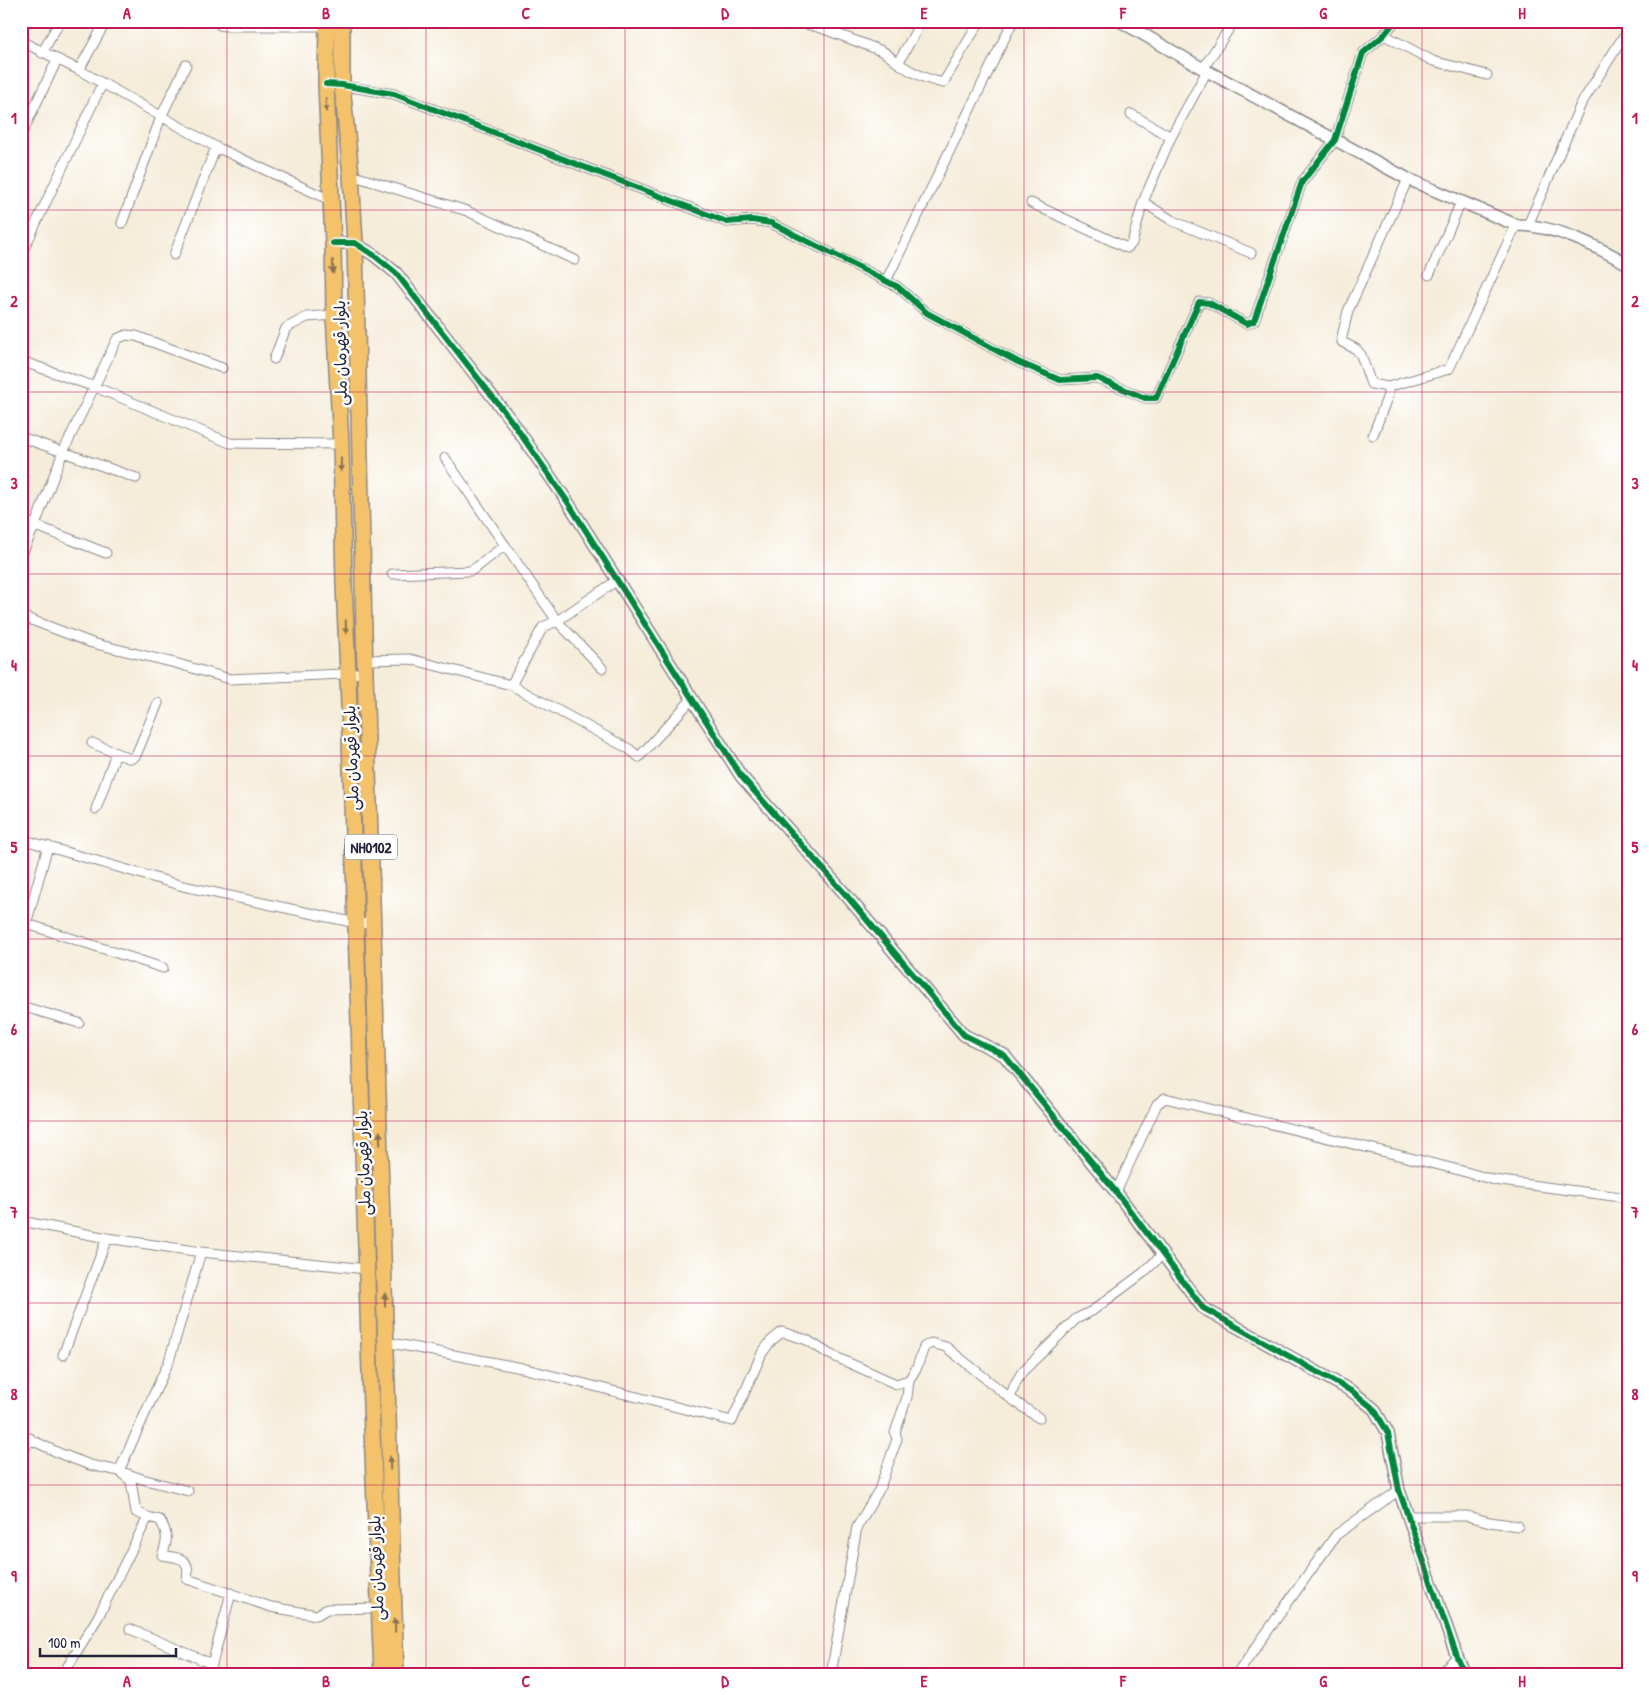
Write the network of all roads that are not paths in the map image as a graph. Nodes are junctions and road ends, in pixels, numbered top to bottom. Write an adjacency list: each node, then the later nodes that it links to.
1 (60, 21): 16 (street)
2 (106, 21): 20 (street)
3 (218, 21): 12 (street)
4 (342, 21): 25 (highway, بلوار قهرمان ملی / NH0102)
5 (796, 21): 18 (street)
6 (918, 21): 18 (street)
7 (980, 21): 18 (street)
8 (1013, 21): 48 (street)
9 (1234, 21): 21 (street)
10 (1395, 21): 13 (street)
11 (1126, 23): 21 (street)
12 (327, 24): 24 (highway, بلوار قهرمان ملی / NH0102)
13 (1384, 35): 22 (street); 30 (street)
14 (1628, 38): 39 (street)
15 (21, 41): 16 (street)
16 (42, 53): 17 (street)
17 (57, 60): 20 (street); 28 (street)
18 (898, 63)
19 (186, 65): 27 (street)
20 (79, 70): 23 (street)
21 (1205, 70): 29 (street); 30 (street)
22 (1487, 75)
23 (102, 84): 27 (street); 43 (street)
24 (326, 84): 25 (street); 34 (highway, بلوار قهرمان ملی / NH0102, one-way to 34)
25 (342, 85): 32 (highway, بلوار قهرمان ملی / NH0102); 48 (street)
26 (1131, 114): 29 (street)
27 (161, 116): 31 (street); 38 (street)
28 (21, 135)
29 (1171, 137): 35 (street)
30 (1335, 140): 33 (street); 48 (street)
31 (216, 147): 34 (street); 44 (street)
32 (351, 175): 41 (highway, بلوار قهرمان ملی / NH0102); 45 (street)
33 (1408, 179): 36 (street); 54 (street)
34 (330, 200): 40 (highway, بلوار قهرمان ملی / NH0102)
35 (1143, 202): 37 (street); 42 (street)
36 (1461, 202): 39 (street); 47 (street)
37 (1031, 203)
38 (122, 223)
39 (1522, 225): 46 (street); 54 (street)
40 (333, 243): 41 (street); 49 (highway, بلوار قهرمان ملی / NH0102, one-way to 49)
41 (355, 243): 67 (street); 70 (highway, بلوار قهرمان ملی / NH0102)
42 (1251, 252)
43 (21, 255)
44 (174, 255)
45 (575, 260)
46 (1628, 264)
47 (1429, 275)
48 (886, 281)
49 (334, 315): 50 (street); 57 (highway, بلوار قهرمان ملی / NH0102)
50 (274, 359)
51 (21, 361): 53 (street)
52 (222, 368): 53 (street)
53 (95, 387): 57 (street); 58 (street)
54 (1388, 387): 55 (street)
55 (1373, 435)
56 (21, 437): 58 (street)
57 (341, 444): 72 (highway, بلوار قهرمان ملی / NH0102, one-way to 72)
58 (63, 452): 60 (street); 62 (street)
59 (445, 458): 63 (street)
60 (136, 478)
61 (21, 520): 62 (street)
62 (35, 525): 64 (street); 65 (street)
63 (505, 545): 66 (street); 69 (street)
64 (106, 552)
65 (21, 556)
66 (392, 574)
67 (616, 581): 69 (street); 74 (street)
68 (21, 616): 72 (street)
69 (557, 621): 71 (street); 73 (street)
70 (365, 667): 72 (street); 73 (street); 83 (highway, بلوار قهرمان ملی / NH0102)
71 (602, 668)
72 (348, 675): 82 (highway, بلوار قهرمان ملی / NH0102)
73 (511, 685): 74 (street)
74 (692, 699): 88 (street)
75 (158, 703): 77 (street)
76 (92, 743): 77 (street)
77 (116, 753): 78 (street)
78 (96, 809)
79 (21, 839): 80 (street)
80 (48, 846): 81 (street); 82 (street)
81 (24, 923): 84 (street); 85 (street)
82 (356, 923): 83 (street); 94 (highway, بلوار قهرمان ملی / NH0102)
83 (374, 924): 95 (highway, بلوار قهرمان ملی / NH0102, one-way to 83)
84 (21, 942)
85 (163, 968)
86 (21, 1006): 87 (street)
87 (79, 1023)
88 (1116, 1192): 89 (street); 93 (street)
89 (1628, 1198)
90 (21, 1221): 91 (street)
91 (107, 1238): 92 (street); 96 (street)
92 (201, 1252): 94 (street); 102 (street)
93 (1163, 1254): 98 (street); 103 (street)
94 (367, 1270): 109 (highway, بلوار قهرمان ملی / NH0102)
95 (386, 1342): 97 (street); 116 (highway, بلوار قهرمان ملی / NH0102, one-way to 95)
96 (63, 1355)
97 (909, 1380): 98 (street); 117 (street)
98 (1010, 1398): 99 (street)
99 (1039, 1418)
100 (25, 1436): 101 (street); 102 (street)
101 (21, 1457)
102 (119, 1470): 104 (street); 106 (street)
103 (1399, 1490): 105 (street); 118 (street)
104 (188, 1491)
105 (1408, 1516): 107 (street); 111 (street)
106 (148, 1517): 108 (street); 113 (street)
107 (1518, 1526)
108 (231, 1594): 109 (street); 112 (street)
109 (379, 1608): 115 (highway, بلوار قهرمان ملی / NH0102)
110 (130, 1629): 112 (street)
111 (1457, 1658): 119 (street); 120 (street)
112 (212, 1664): 114 (street)
113 (63, 1674)
114 (207, 1674)
115 (382, 1674)
116 (396, 1674)
117 (831, 1674)
118 (1237, 1674)
119 (1439, 1674)
120 (1465, 1674)

